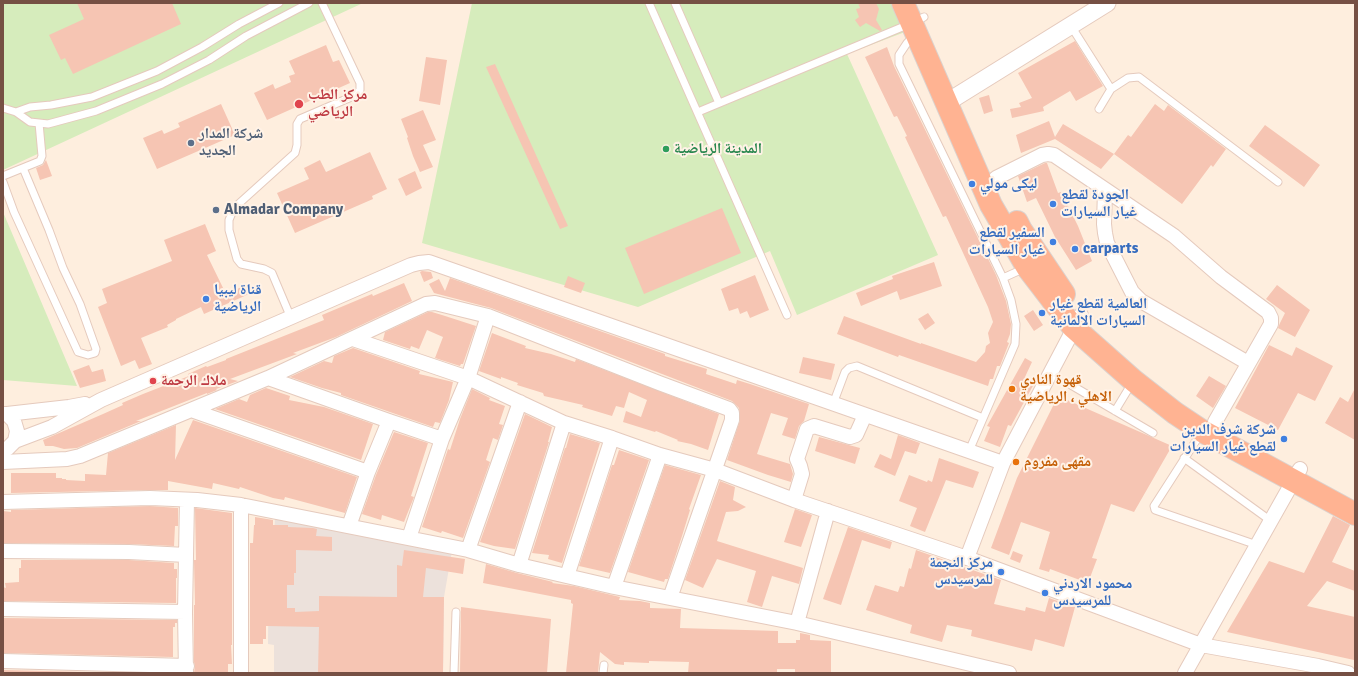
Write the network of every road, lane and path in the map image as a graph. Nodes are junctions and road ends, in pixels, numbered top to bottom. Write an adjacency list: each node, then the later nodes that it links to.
1 (279, 3): 15 (lane)
2 (309, 3): 17 (lane)
3 (322, 3): 28 (lane)
4 (649, 3): 16 (lane)
5 (675, 3): 12 (lane)
6 (903, 3): 8 (highway)
7 (1107, 3): 9 (street)
8 (918, 19): 11 (highway); 12 (lane); 25 (lane)
9 (1071, 26): 10 (lane); 11 (street)
10 (1111, 89): 14 (lane); 22 (lane)
11 (953, 99): 20 (highway); 24 (highway)
12 (719, 103): 16 (lane)
13 (3, 108): 15 (lane)
14 (1099, 109)
15 (16, 112): 17 (lane)
16 (698, 112): 26 (lane)
17 (39, 123): 18 (lane)
18 (23, 168): 19 (lane); 21 (lane)
19 (3, 176)
20 (996, 178): 23 (street); 29 (highway)
21 (3, 182)
22 (1278, 182)
23 (1105, 190): 31 (street); 31 (street)
24 (1027, 267): 25 (lane); 29 (highway)
25 (1003, 278): 43 (lane)
26 (787, 315)
27 (488, 316): 30 (street); 33 (street); 59 (street)
28 (292, 318): 36 (street); 38 (street)
29 (1077, 321): 34 (highway); 46 (highway); 58 (street)
30 (353, 339): 32 (street); 33 (street)
31 (1248, 363): 46 (street)
32 (268, 378): 39 (street); 44 (street)
33 (468, 378): 37 (street); 48 (street)
34 (1134, 381): 40 (lane); 46 (highway)
35 (1071, 386): 40 (lane)
36 (101, 400): 41 (street); 50 (street)
37 (520, 402): 45 (street); 73 (street)
38 (833, 404): 42 (street); 43 (lane)
39 (191, 410): 56 (street); 60 (street)
40 (1115, 411): 47 (lane)
41 (5, 414): 50 (street)
42 (865, 415): 52 (street); 64 (street)
43 (983, 418): 52 (lane)
44 (389, 421): 48 (street); 60 (street)
45 (564, 423): 49 (street); 77 (street)
46 (1209, 427): 55 (lane); 61 (highway)
47 (1153, 433)
48 (442, 438): 71 (street)
49 (612, 438): 54 (street); 78 (street)
50 (15, 441): 51 (street)
51 (3, 450)
52 (969, 451): 58 (street)
53 (3, 455): 56 (street)
54 (660, 455): 59 (street); 79 (street)
55 (1184, 458): 69 (lane); 72 (lane)
56 (23, 461): 57 (street)
57 (3, 462)
58 (1003, 463): 76 (street)
59 (714, 470): 64 (street); 80 (street)
60 (368, 472): 70 (street)
61 (1297, 475): 62 (highway); 68 (highway); 69 (street)
62 (1355, 499)
63 (187, 500): 65 (street); 66 (street); 75 (street)
64 (794, 500): 67 (street)
65 (3, 502)
66 (241, 505): 70 (street); 89 (street)
67 (828, 511): 76 (street); 84 (street)
68 (1355, 514)
69 (1271, 520): 72 (street)
70 (349, 526): 71 (street)
71 (409, 538): 73 (street)
72 (1257, 545): 85 (street)
73 (468, 550): 77 (street)
74 (3, 551): 75 (street)
75 (186, 555): 82 (street)
76 (967, 558): 85 (street)
77 (519, 565): 78 (street)
78 (567, 576): 79 (street)
79 (614, 587): 80 (street)
80 (670, 598): 84 (street)
81 (3, 609): 82 (street)
82 (185, 612): 88 (street)
83 (456, 612): 90 (lane)
84 (797, 623): 92 (street)
85 (1201, 645): 93 (street); 94 (street)
86 (3, 661): 88 (street)
87 (604, 665): 91 (lane)
88 (186, 669)
89 (242, 673)
90 (454, 673)
91 (603, 673)
92 (1009, 673)
93 (1185, 673)
94 (1348, 673)

